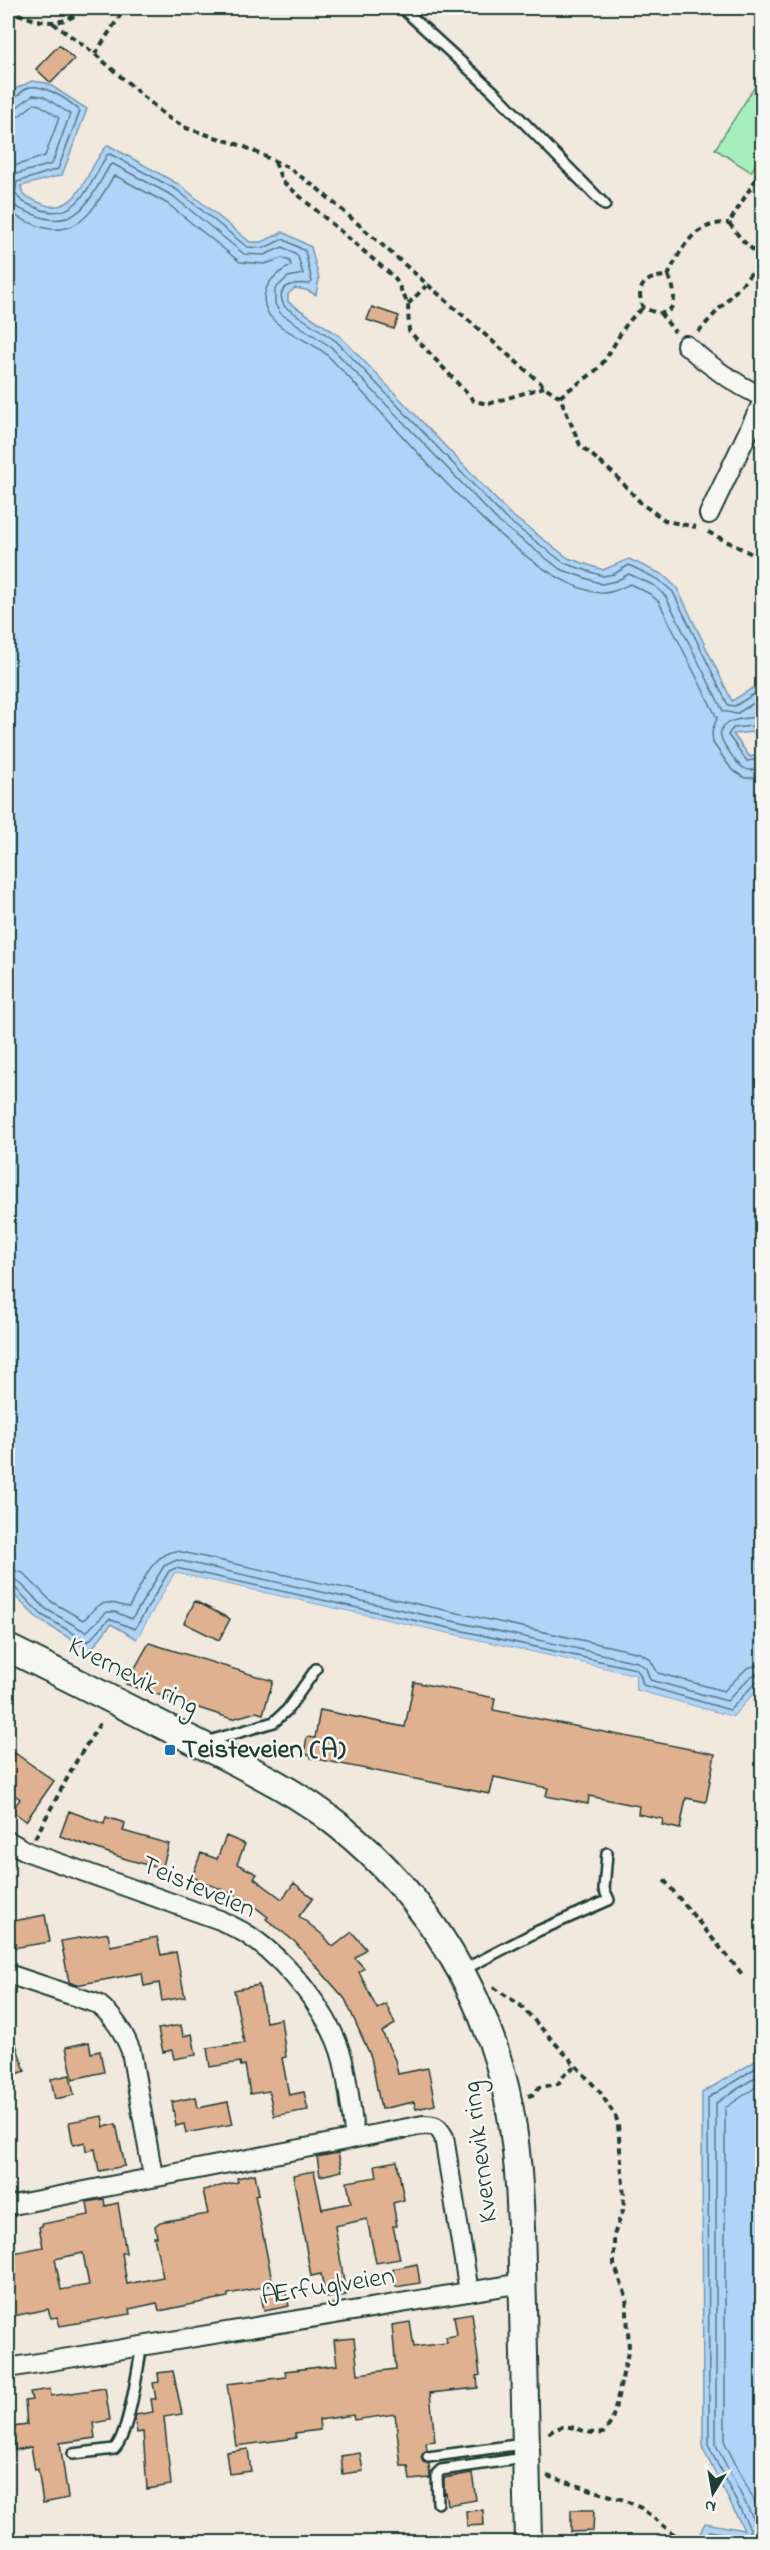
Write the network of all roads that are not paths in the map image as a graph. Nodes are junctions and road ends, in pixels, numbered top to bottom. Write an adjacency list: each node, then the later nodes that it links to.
1 (402, 8): 2 (lane)
2 (605, 205)
3 (686, 345): 4 (street)
4 (762, 398)
5 (762, 403): 6 (street)
6 (709, 514)
7 (8, 1648): 9 (main road, Kvernevik ring)
8 (316, 1669): 9 (lane)
9 (208, 1748): 13 (main road, Kvernevik ring)
10 (8, 1841): 14 (street, Teisteveien)
11 (607, 1853): 13 (lane)
12 (8, 1974): 15 (street)
13 (473, 1977): 17 (main road, Kvernevik ring)
14 (355, 2138): 15 (street); 18 (street)
15 (153, 2176): 16 (street)
16 (8, 2206)
17 (522, 2283): 18 (street, Ærfuglveien); 23 (main road, Kvernevik ring)
18 (469, 2292): 19 (street, Ærfuglveien)
19 (142, 2345): 20 (street, Ærfuglveien); 21 (lane)
20 (8, 2368)
21 (73, 2454)
22 (428, 2457): 23 (lane)
23 (534, 2460): 24 (lane); 25 (main road, Kvernevik ring)
24 (438, 2503)
25 (528, 2542)

